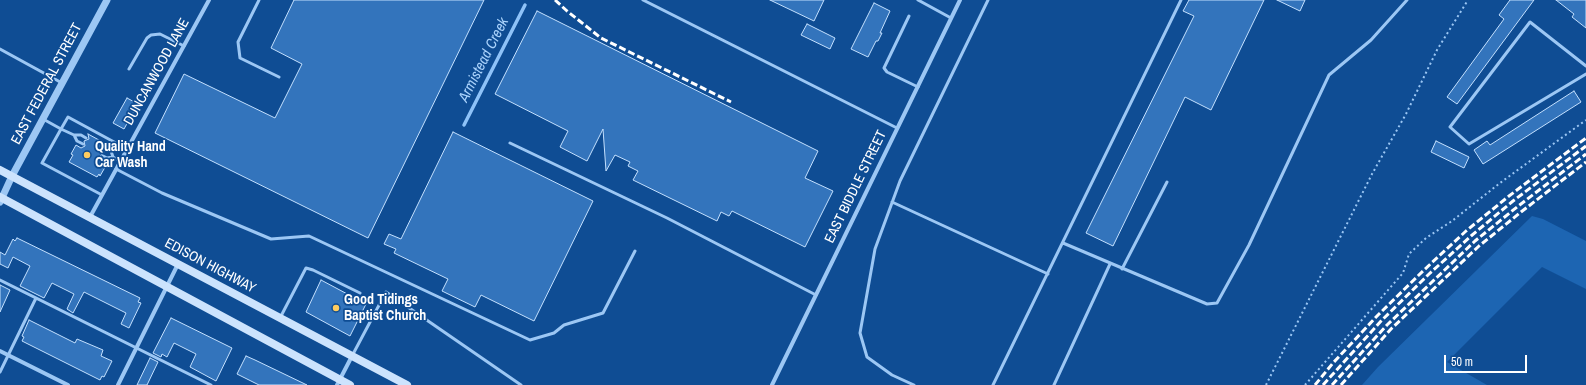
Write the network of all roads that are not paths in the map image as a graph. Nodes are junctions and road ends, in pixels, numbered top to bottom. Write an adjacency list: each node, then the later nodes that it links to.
1 (107, 0): 18 (street, EAST FEDERAL STREET)
2 (209, 0): 12 (street, DUNCANWOOD LANE)
3 (259, 0): 17 (lane)
4 (643, 0): 21 (lane)
5 (918, 0): 11 (lane)
6 (960, 0): 11 (street, EAST BIDDLE STREET)
7 (988, 0): 38 (lane)
8 (1181, 0): 40 (lane)
9 (1407, 0): 44 (lane)
10 (909, 16): 19 (lane)
11 (951, 18): 19 (street, EAST BIDDLE STREET)
12 (184, 46): 15 (lane); 28 (street, DUNCANWOOD LANE)
13 (0, 49): 18 (lane)
14 (1586, 66): 16 (lane)
15 (129, 69)
16 (1586, 74)
17 (279, 77)
18 (62, 83): 20 (street, EAST FEDERAL STREET)
19 (918, 87): 21 (street, EAST BIDDLE STREET)
20 (43, 119): 22 (lane); 34 (street, EAST FEDERAL STREET)
21 (897, 128): 49 (street, EAST BIDDLE STREET)
22 (62, 129): 23 (lane); 28 (lane); 36 (lane)
23 (74, 136): 24 (lane); 26 (lane)
24 (86, 138)
25 (510, 143): 49 (lane)
26 (83, 144)
27 (106, 149): 30 (lane)
28 (127, 149): 31 (street, DUNCANWOOD LANE)
29 (103, 156): 30 (lane)
30 (113, 157): 31 (lane)
31 (120, 161): 32 (street, DUNCANWOOD LANE)
32 (116, 169): 36 (street, DUNCANWOOD LANE); 41 (lane)
33 (0, 170): 34 (main road, EDISON HIGHWAY)
34 (12, 176): 37 (street, EAST FEDERAL STREET); 39 (main road, EDISON HIGHWAY)
35 (1167, 182): 44 (lane)
36 (102, 195): 39 (street, DUNCANWOOD LANE)
37 (1, 199): 47 (main road)
38 (892, 202): 45 (lane); 65 (lane)
39 (89, 218): 42 (main road, EDISON HIGHWAY)
40 (1063, 243): 43 (lane); 45 (lane)
41 (635, 251)
42 (178, 264): 47 (street); 51 (main road, EDISON HIGHWAY)
43 (1110, 264): 44 (lane); 67 (lane)
44 (1122, 269)
45 (1048, 274): 66 (lane)
46 (0, 280): 50 (lane)
47 (166, 287): 52 (street); 57 (main road)
48 (360, 293): 51 (lane)
49 (816, 295): 64 (street, EAST BIDDLE STREET)
50 (36, 298): 52 (lane); 54 (lane)
51 (280, 318): 55 (main road, EDISON HIGHWAY)
52 (137, 348): 59 (street); 60 (lane)
53 (0, 351): 54 (street)
54 (8, 355): 56 (lane); 58 (street)
55 (352, 356): 57 (street); 62 (main road, EDISON HIGHWAY); 63 (lane)
56 (0, 372)
57 (339, 382): 61 (main road)
58 (68, 385)
59 (118, 385)
60 (212, 385)
61 (350, 385)
62 (407, 385)
63 (521, 385)
64 (772, 385)
65 (914, 385)
66 (993, 385)
67 (1054, 385)

